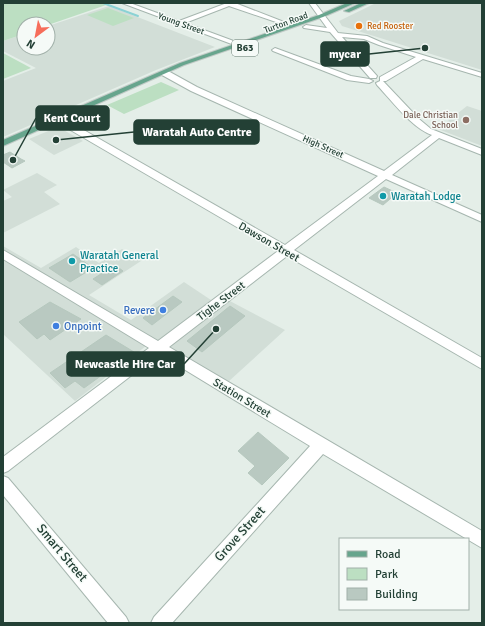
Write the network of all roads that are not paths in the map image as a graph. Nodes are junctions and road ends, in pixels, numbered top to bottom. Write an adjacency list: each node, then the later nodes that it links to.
1 (125, 3): 8 (street, Young Street)
2 (312, 3): 6 (street)
3 (352, 3): 6 (main road, Turton Road / B63)
4 (366, 3): 6 (main road, Turton Road / B63)
5 (230, 4): 7 (street); 8 (street)
6 (322, 18): 9 (main road, Turton Road / B63); 10 (street); 11 (main road, Turton Road / B63)
7 (281, 22)
8 (179, 23): 11 (street, Young Street)
9 (306, 27): 10 (street); 14 (main road, Turton Road / B63)
10 (334, 33): 13 (street); 16 (street)
11 (238, 44): 14 (main road, Turton Road / B63)
12 (275, 50): 16 (street)
13 (421, 57): 15 (street); 17 (street)
14 (165, 73): 18 (main road, Turton Road / B63); 22 (street, High Street)
15 (482, 75)
16 (371, 78): 17 (street)
17 (382, 81): 19 (street)
18 (58, 119): 20 (main road, Turton Road / B63); 24 (street, Dawson Street)
19 (438, 135): 21 (street); 22 (street, Tighe Street)
20 (3, 143)
21 (482, 152)
22 (386, 176): 23 (street, High Street); 24 (street, Tighe Street)
23 (482, 219)
24 (286, 252): 26 (street, Tighe Street); 27 (street, Dawson Street)
25 (5, 257): 26 (street, Station Street)
26 (159, 348): 28 (street, Station Street); 29 (street, Tighe Street)
27 (482, 364)
28 (321, 445): 31 (street, Station Street); 33 (street, Grove Street)
29 (3, 466)
30 (3, 483): 32 (street, Smart Street)
31 (482, 540)
32 (120, 623)
33 (160, 623)

